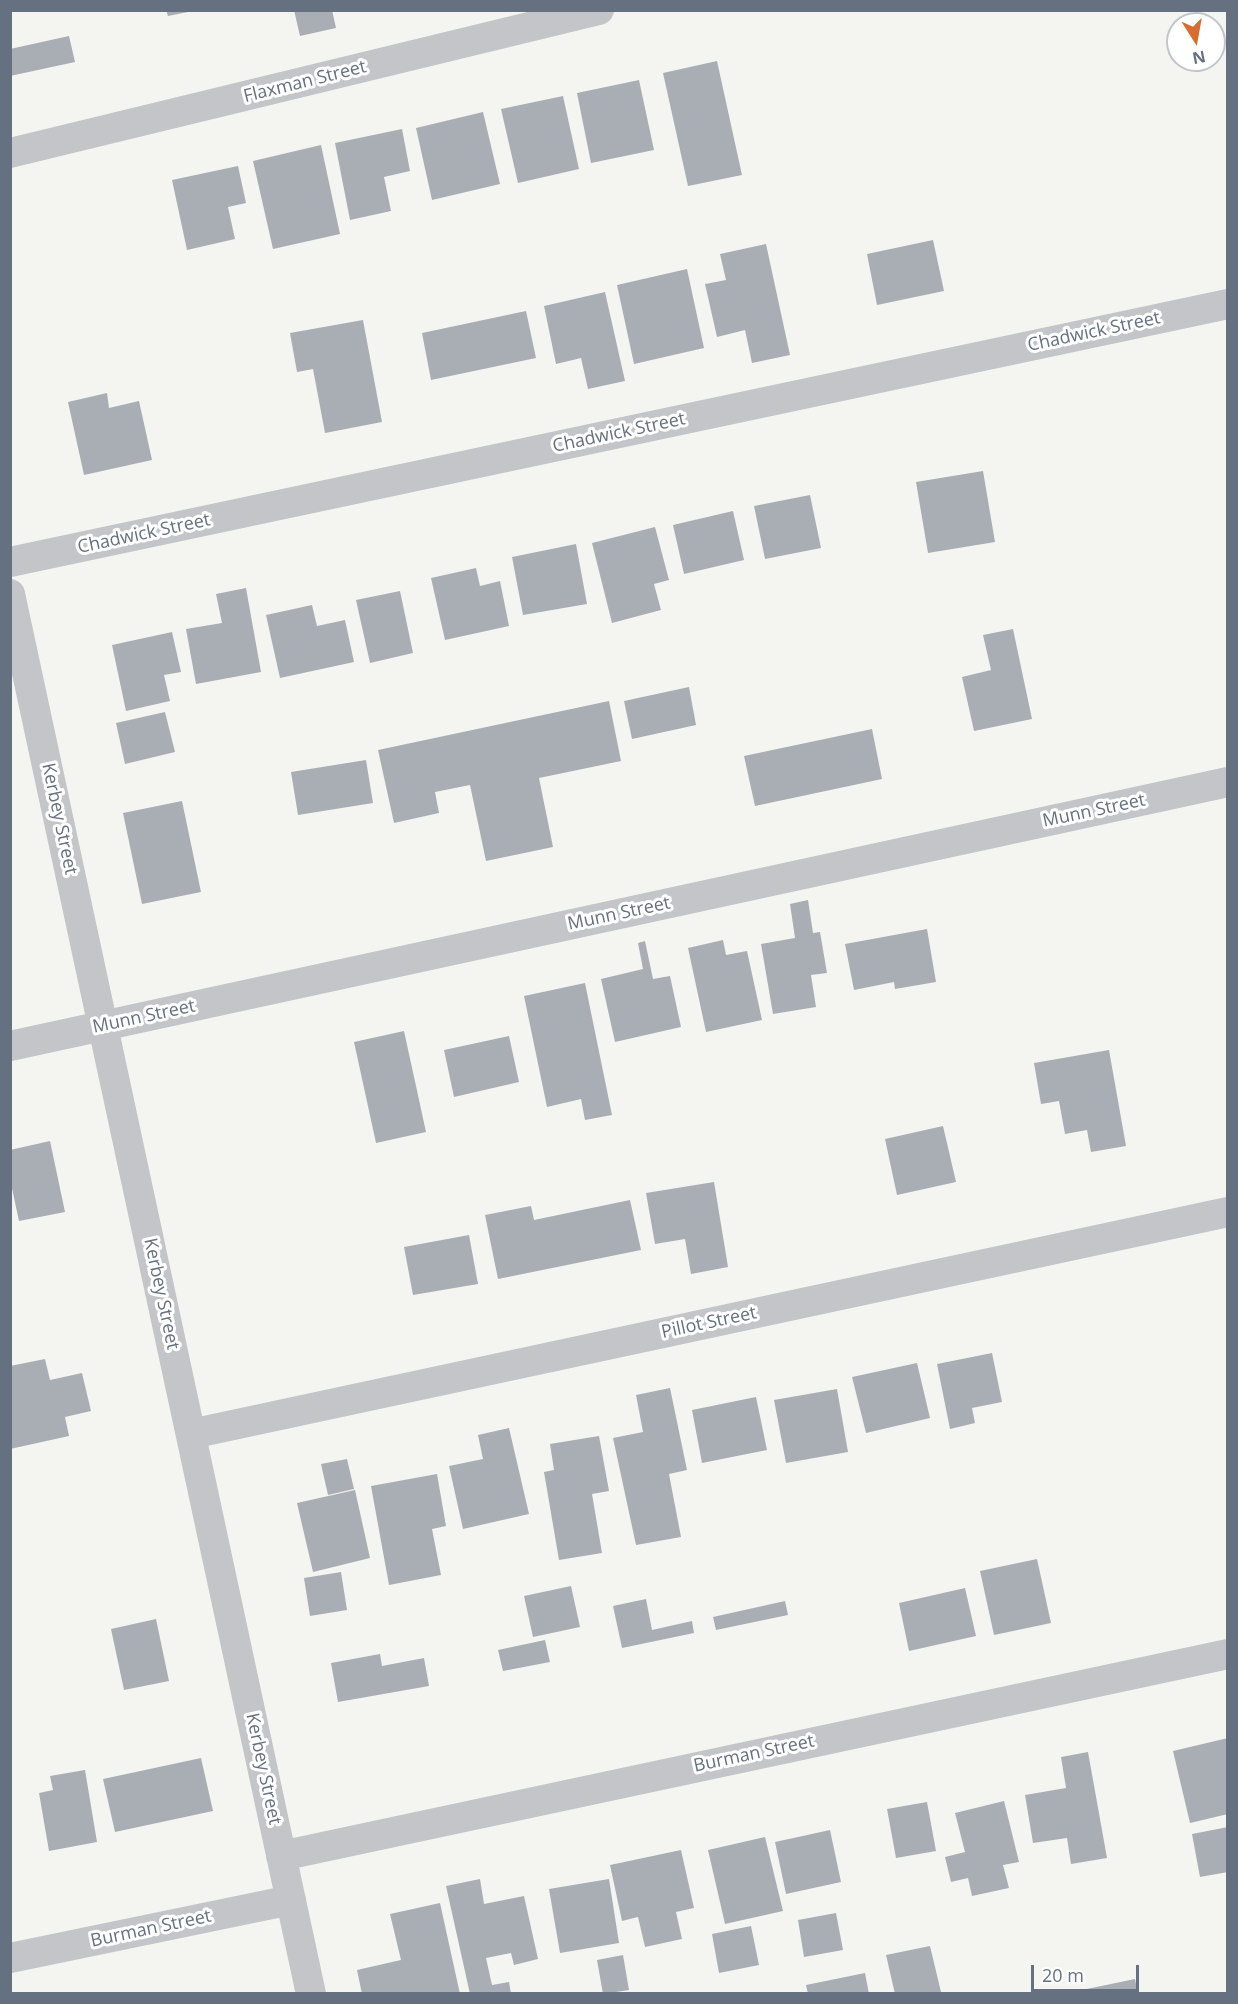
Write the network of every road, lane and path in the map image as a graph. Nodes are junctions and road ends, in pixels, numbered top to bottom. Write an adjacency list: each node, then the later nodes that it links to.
1 (599, 10): 2 (street, Flaxman Street)
2 (10, 153)
3 (1227, 304): 4 (street, Chadwick Street)
4 (10, 562)
5 (10, 594): 7 (street, Kerbey Street)
6 (1227, 782): 7 (street, Munn Street)
7 (103, 1026): 8 (street, Munn Street); 10 (street, Kerbey Street)
8 (10, 1046)
9 (1227, 1212): 10 (street, Pillot Street)
10 (191, 1434): 12 (street, Kerbey Street)
11 (1227, 1653): 12 (street, Burman Street)
12 (281, 1856): 13 (street, Kerbey Street)
13 (291, 1900): 14 (street, Burman Street); 15 (street, Kerbey Street)
14 (10, 1958)
15 (311, 1994)

